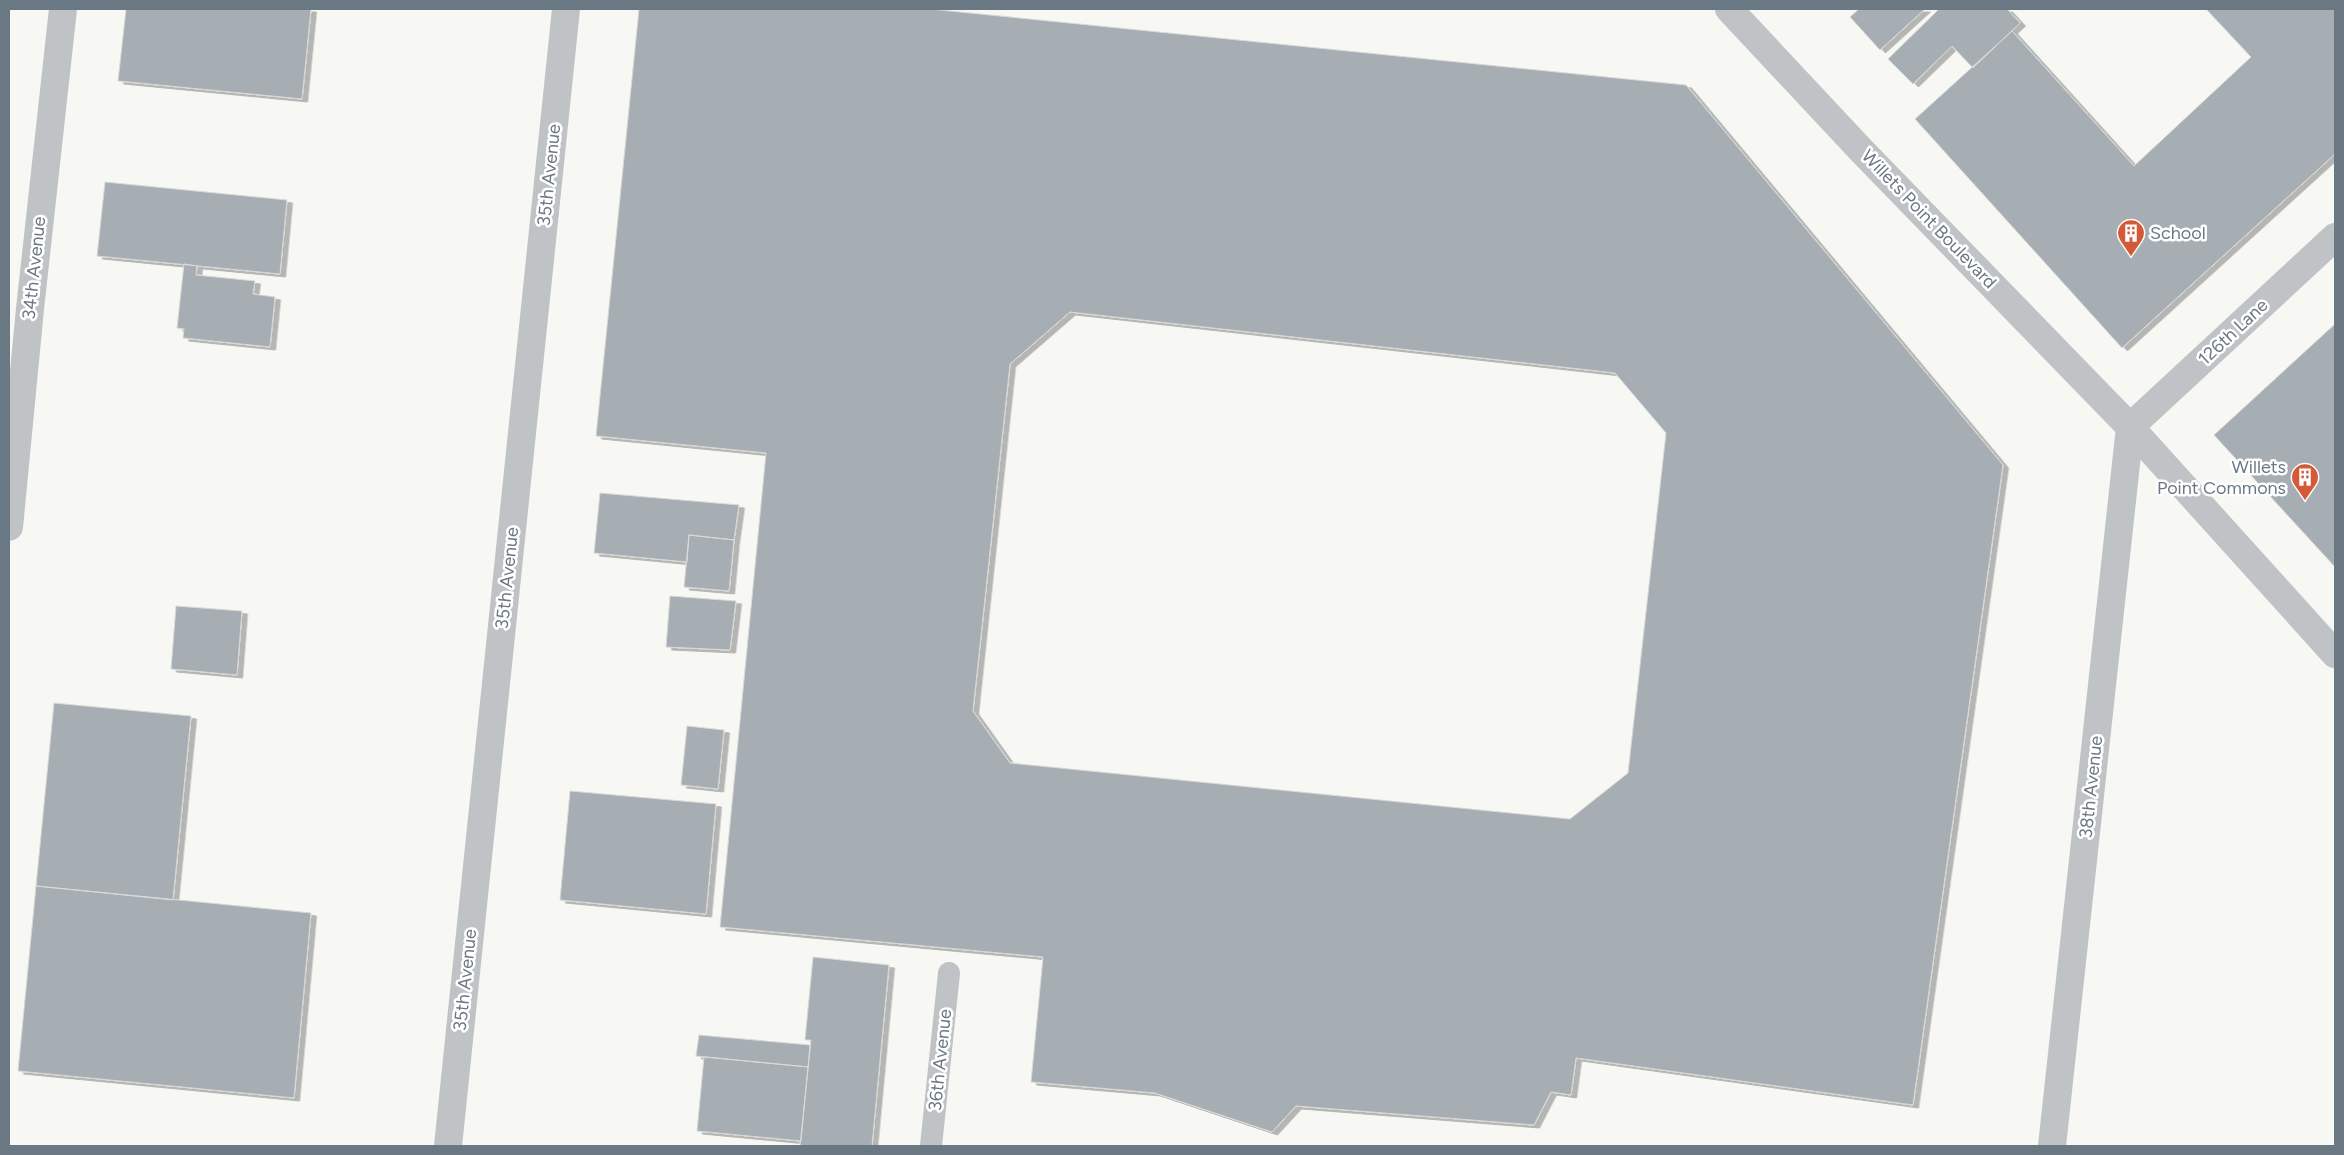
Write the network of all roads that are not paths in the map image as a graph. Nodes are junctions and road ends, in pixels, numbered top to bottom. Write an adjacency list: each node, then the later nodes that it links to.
1 (63, 9): 5 (street, 34th Avenue)
2 (566, 9): 10 (street, 35th Avenue)
3 (1730, 9): 6 (street, Willets Point Boulevard)
4 (2335, 237): 6 (street, 126th Lane)
5 (19, 308): 7 (street, 34th Avenue)
6 (2130, 427): 8 (street, Willets Point Boulevard); 12 (street, 38th Avenue)
7 (9, 527)
8 (2335, 654)
9 (949, 973): 11 (lane, 36th Avenue)
10 (448, 1146)
11 (931, 1146)
12 (2052, 1146)

